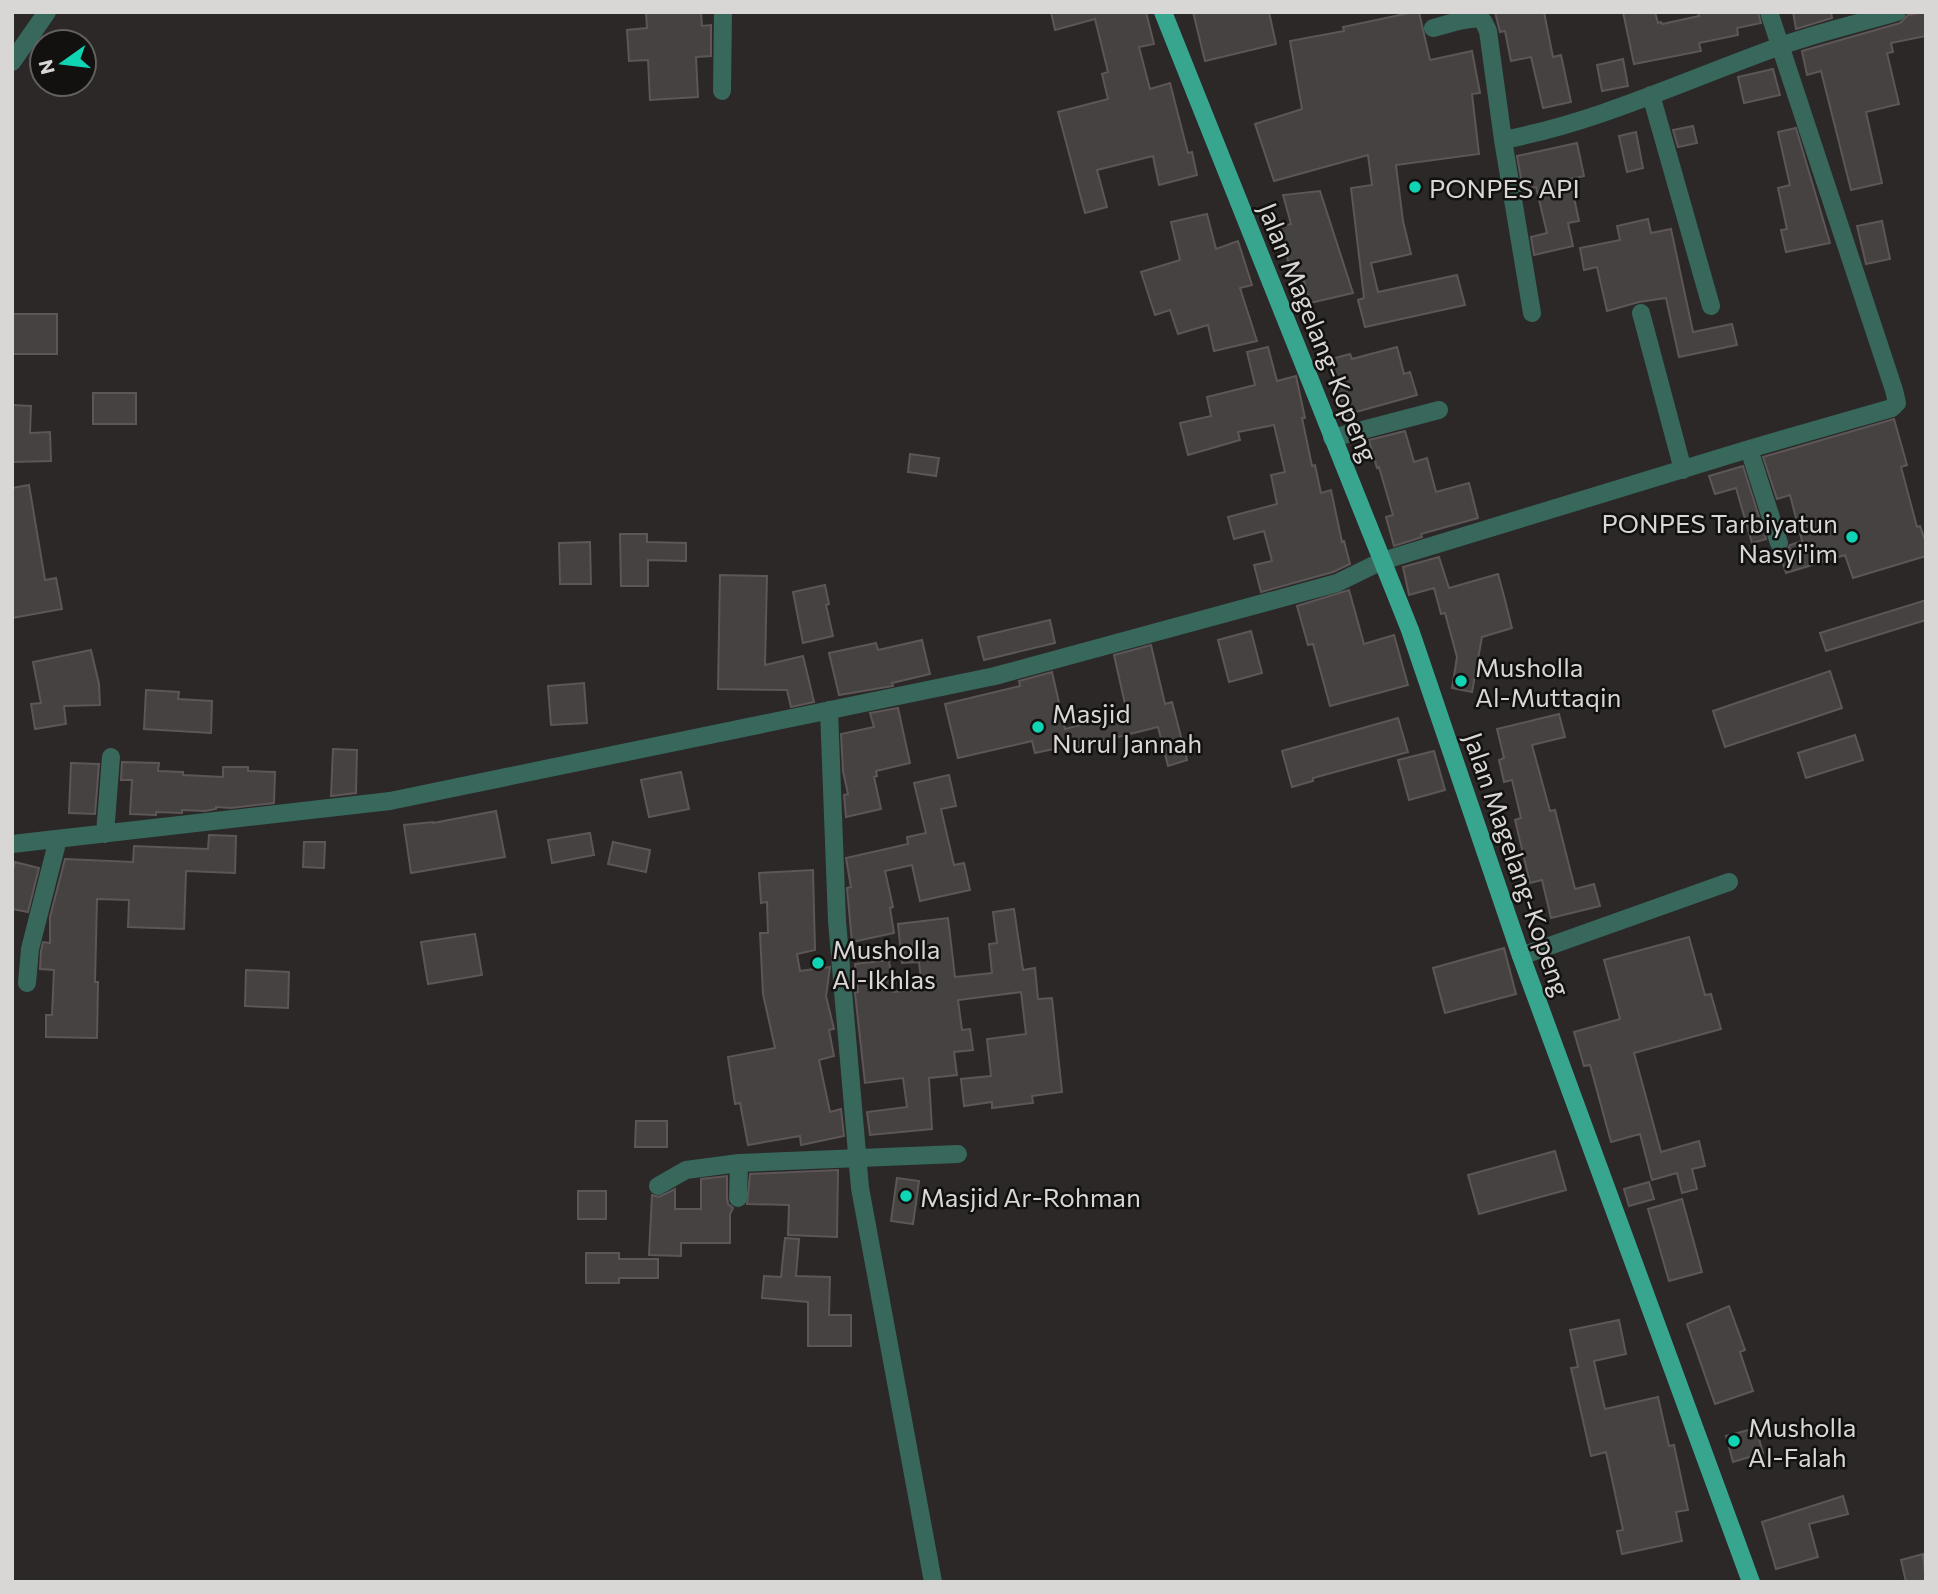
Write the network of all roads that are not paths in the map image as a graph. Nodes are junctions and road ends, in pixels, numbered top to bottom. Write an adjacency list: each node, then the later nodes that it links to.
1 (47, 12): 8 (street)
2 (723, 12): 9 (street)
3 (1163, 12): 16 (main road, Jalan Magelang-Kopeng)
4 (1769, 12): 7 (street)
5 (1897, 12): 7 (street)
6 (1433, 28): 11 (street)
7 (1781, 46): 10 (street); 17 (street)
8 (12, 62)
9 (722, 91)
10 (1651, 94): 11 (street); 12 (street)
11 (1503, 140): 13 (street)
12 (1711, 306)
13 (1532, 313)
14 (1641, 313): 18 (street)
15 (1439, 410): 16 (street)
16 (1332, 438): 20 (main road, Jalan Magelang-Kopeng)
17 (1749, 449): 18 (street); 19 (street)
18 (1683, 470): 20 (street)
19 (1779, 543)
20 (1382, 561): 21 (street); 27 (main road, Jalan Magelang-Kopeng)
21 (829, 710): 23 (street); 30 (street)
22 (111, 757): 23 (street)
23 (105, 834): 24 (street)
24 (58, 839): 25 (street); 28 (street)
25 (12, 844)
26 (1729, 882): 27 (street)
27 (1521, 956): 35 (main road, Jalan Magelang-Kopeng)
28 (27, 983)
29 (958, 1154): 30 (street)
30 (857, 1158): 31 (street); 34 (street)
31 (739, 1163): 32 (street); 33 (street)
32 (658, 1186)
33 (738, 1198)
34 (933, 1582)
35 (1751, 1582)

